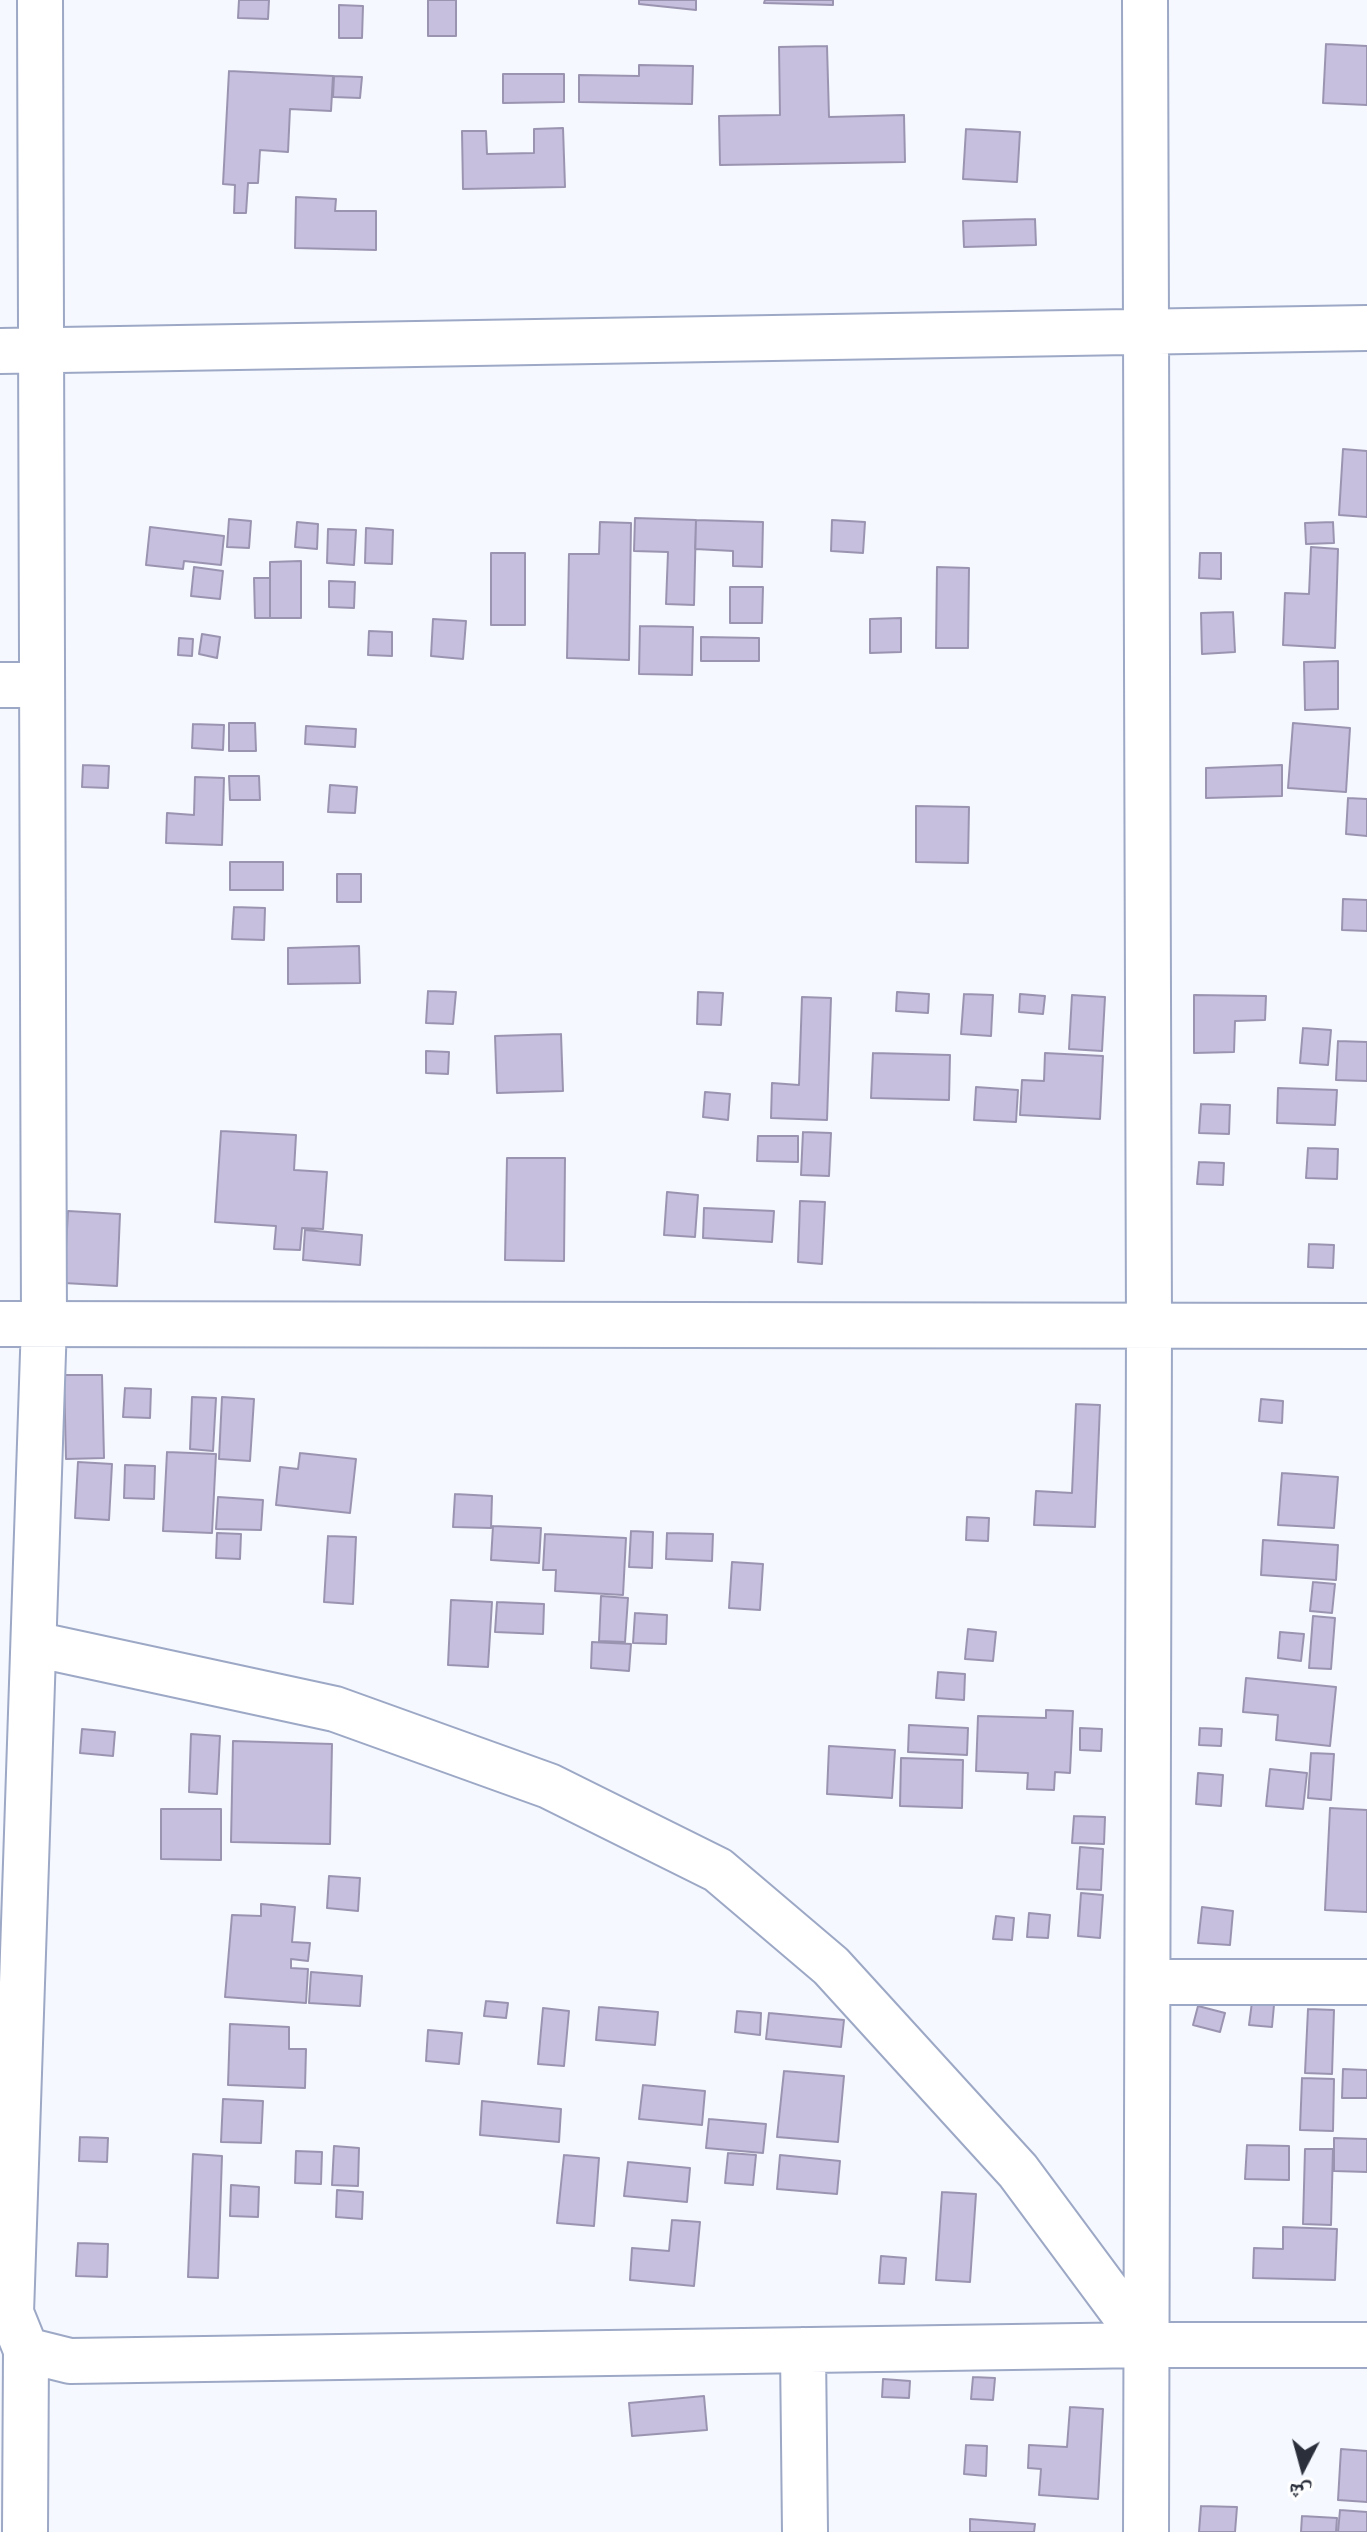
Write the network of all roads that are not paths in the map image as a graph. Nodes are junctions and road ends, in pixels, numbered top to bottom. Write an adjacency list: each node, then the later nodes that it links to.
1 (40, 0): 5 (street)
2 (1145, 0): 4 (street)
3 (1367, 328): 4 (street)
4 (1146, 332): 5 (street); 9 (street)
5 (21, 351): 6 (street)
6 (21, 685): 7 (street)
7 (44, 1323): 8 (street); 9 (street); 11 (street)
8 (0, 1324)
9 (1149, 1324): 10 (street); 13 (street)
10 (1367, 1326)
11 (34, 1644): 12 (street); 15 (street)
12 (16, 1702): 17 (street)
13 (1148, 1982): 14 (street); 15 (street)
14 (1367, 1982)
15 (1147, 2345): 16 (street); 18 (street); 22 (street)
16 (1367, 2345)
17 (26, 2350): 18 (street); 19 (street)
18 (803, 2350): 21 (street)
19 (13, 2439): 20 (street)
20 (25, 2532)
21 (805, 2532)
22 (1146, 2532)

